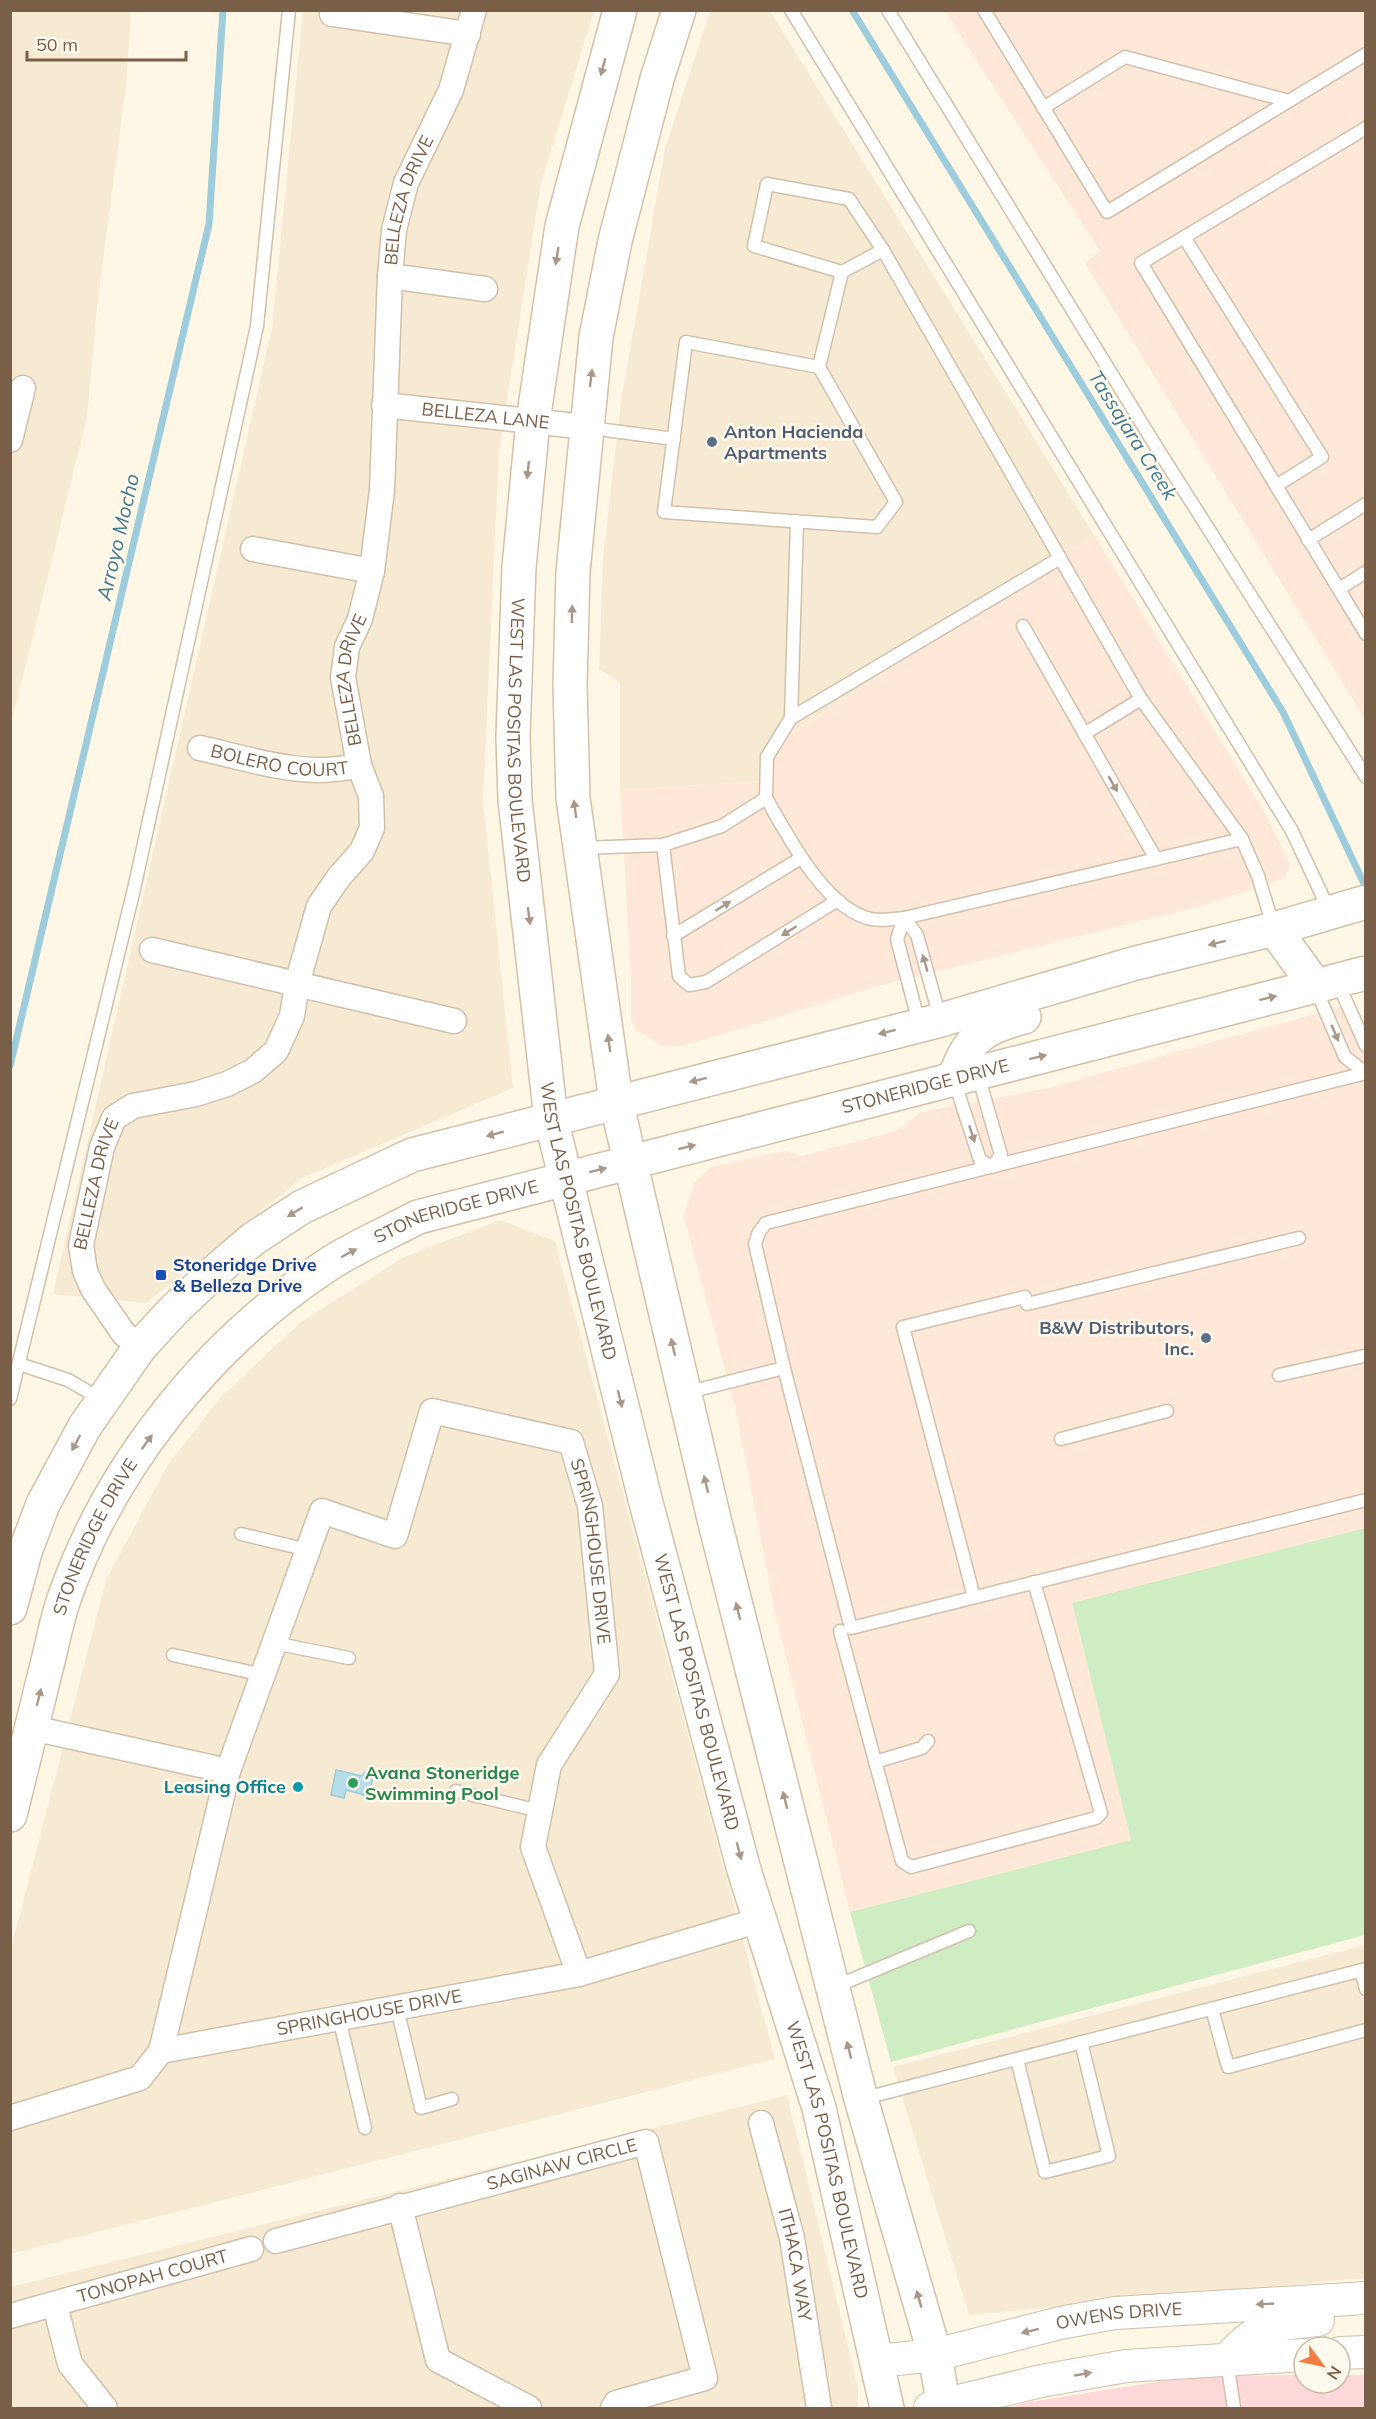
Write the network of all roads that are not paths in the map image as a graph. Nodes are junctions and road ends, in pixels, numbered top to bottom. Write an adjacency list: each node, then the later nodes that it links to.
1 (289, 10): 72 (lane)
2 (474, 10): 9 (street, BELLEZA DRIVE)
3 (620, 10): 22 (main road, WEST LAS POSITAS BOULEVARD, one-way to 22)
4 (679, 10): 23 (main road, one-way to 4)
5 (791, 10): 51 (lane)
6 (888, 10): 42 (lane)
7 (984, 10): 12 (lane)
8 (332, 14): 9 (street)
9 (468, 34): 17 (street, BELLEZA DRIVE)
10 (1365, 54): 11 (lane)
11 (1289, 101): 12 (lane); 12 (lane)
12 (1043, 108)
13 (1365, 128): 14 (lane)
14 (1184, 237): 26 (lane); 26 (lane)
15 (883, 250): 16 (lane); 16 (lane); 31 (lane)
16 (842, 272): 19 (lane)
17 (390, 276): 18 (street); 21 (street, BELLEZA DRIVE)
18 (484, 289)
19 (819, 367): 24 (lane); 28 (lane)
20 (23, 387): 25 (street)
21 (384, 405): 22 (street, BELLEZA LANE); 32 (street, BELLEZA DRIVE)
22 (533, 421): 23 (street, BELLEZA LANE); 65 (main road, WEST LAS POSITAS BOULEVARD, one-way to 65)
23 (586, 427): 24 (lane); 46 (main road, one-way to 23)
24 (674, 439): 28 (lane)
25 (10, 440)
26 (1276, 486): 29 (lane)
27 (1365, 504): 29 (lane)
28 (797, 521): 38 (lane)
29 (1308, 540): 34 (lane)
30 (253, 549): 32 (street)
31 (1060, 558): 37 (lane); 38 (lane)
32 (372, 570): 41 (street, BELLEZA DRIVE)
33 (1365, 572): 34 (lane)
34 (1339, 589): 36 (lane)
35 (1023, 626): 39 (lane)
36 (1365, 634)
37 (1141, 699): 39 (lane); 44 (lane)
38 (791, 718): 43 (lane)
39 (1084, 734): 48 (lane, one-way to 48)
40 (200, 748): 41 (street, BOLERO COURT)
41 (359, 765): 58 (street, BELLEZA DRIVE)
42 (1365, 777)
43 (766, 798): 45 (lane); 47 (lane)
44 (1242, 839): 48 (lane); 53 (lane)
45 (663, 845): 46 (lane); 54 (lane)
46 (581, 848): 64 (main road, one-way to 46)
47 (801, 858): 49 (lane); 54 (lane, one-way to 47)
48 (1156, 859): 52 (lane)
49 (838, 900): 52 (lane); 54 (lane, one-way to 54)
50 (1365, 902): 51 (main road)
51 (1331, 911): 53 (main road)
52 (904, 918): 60 (lane, one-way to 52); 60 (lane)
53 (1274, 929): 56 (main road, one-way to 56); 57 (main road)
54 (673, 936)
55 (152, 951): 58 (street)
56 (1136, 963): 60 (main road); 63 (main road)
57 (1344, 978): 61 (lane); 62 (lane, one-way to 62); 63 (main road, STONERIDGE DRIVE, one-way to 57)
58 (297, 984): 59 (street); 70 (street, BELLEZA DRIVE)
59 (453, 1021)
60 (930, 1022): 64 (main road, one-way to 64)
61 (1365, 1046)
62 (1365, 1073): 67 (lane)
63 (966, 1076): 66 (main road, STONERIDGE DRIVE, one-way to 63); 67 (lane, one-way to 67); 67 (lane)
64 (616, 1101): 65 (main road); 66 (main road)
65 (551, 1119): 68 (main road, WEST LAS POSITAS BOULEVARD); 70 (main road, one-way to 70)
66 (630, 1162): 68 (main road, STONERIDGE DRIVE, one-way to 66); 75 (main road, one-way to 66)
67 (992, 1167): 73 (lane)
68 (566, 1179): 91 (main road, STONERIDGE DRIVE, one-way to 68); 98 (main road, WEST LAS POSITAS BOULEVARD, one-way to 98)
69 (1299, 1238): 84 (lane)
70 (140, 1347): 77 (main road)
71 (1364, 1356): 74 (lane)
72 (19, 1364): 76 (lane); 77 (lane)
73 (784, 1368): 75 (lane); 84 (lane)
74 (1279, 1375)
75 (684, 1394): 102 (main road, one-way to 75)
76 (10, 1399)
77 (103, 1401): 85 (main road, one-way to 85)
78 (1167, 1411): 79 (lane)
79 (1062, 1439)
80 (1365, 1500): 83 (lane)
81 (241, 1534): 82 (lane)
82 (308, 1550): 87 (street, SPRINGHOUSE DRIVE); 96 (street, SPRINGHOUSE DRIVE)
83 (1034, 1582): 84 (lane); 93 (lane)
84 (974, 1597)
85 (10, 1608)
86 (840, 1631): 93 (lane)
87 (274, 1643): 89 (lane); 90 (street, SPRINGHOUSE DRIVE)
88 (173, 1655): 90 (lane)
89 (349, 1658)
90 (263, 1675): 94 (street, SPRINGHOUSE DRIVE)
91 (21, 1726): 94 (street); 97 (main road, STONERIDGE DRIVE)
92 (928, 1741): 93 (lane)
93 (875, 1762)
94 (228, 1771): 109 (street, SPRINGHOUSE DRIVE)
95 (456, 1791): 96 (lane)
96 (540, 1811): 101 (street, SPRINGHOUSE DRIVE)
97 (10, 1815)
98 (760, 1920): 101 (street, SPRINGHOUSE DRIVE); 126 (main road, WEST LAS POSITAS BOULEVARD)
99 (969, 1931): 102 (lane)
100 (1363, 1970): 103 (lane); 105 (lane)
101 (579, 1974): 104 (street, SPRINGHOUSE DRIVE)
102 (833, 1987): 111 (main road, one-way to 102)
103 (1365, 1989)
104 (397, 2008): 106 (street, SPRINGHOUSE DRIVE); 112 (lane)
105 (1212, 2008): 107 (lane); 108 (lane)
106 (339, 2018): 109 (street, SPRINGHOUSE DRIVE); 115 (lane)
107 (1365, 2030)
108 (1081, 2042): 110 (lane); 110 (lane)
109 (161, 2051): 113 (street, SPRINGHOUSE DRIVE)
110 (1017, 2059): 111 (lane)
111 (861, 2099): 123 (main road, one-way to 111)
112 (452, 2100)
113 (10, 2118)
114 (761, 2122): 131 (street, ITHACA WAY)
115 (365, 2128)
116 (400, 2206): 117 (street); 129 (street); 130 (street, SAGINAW CIRCLE)
117 (276, 2241)
118 (251, 2249): 120 (street, TONOPAH COURT)
119 (1365, 2298): 123 (street, OWENS DRIVE, one-way to 123)
120 (55, 2305): 122 (street, TONOPAH COURT); 128 (street)
121 (1365, 2312): 125 (street)
122 (10, 2316)
123 (935, 2355): 126 (street, OWENS DRIVE); 127 (main road)
124 (1292, 2356): 125 (street)
125 (1227, 2360): 127 (street, one-way to 125); 133 (lane)
126 (878, 2361): 132 (main road, WEST LAS POSITAS BOULEVARD)
127 (940, 2407)
128 (105, 2409)
129 (529, 2409)
130 (613, 2409)
131 (819, 2409)
132 (887, 2409)
133 (1234, 2409)

